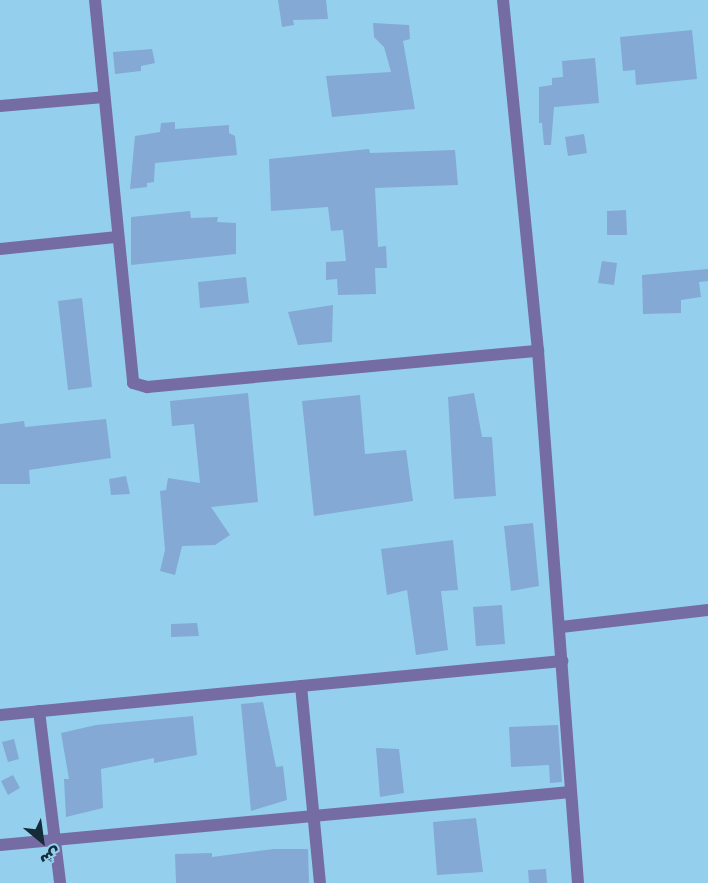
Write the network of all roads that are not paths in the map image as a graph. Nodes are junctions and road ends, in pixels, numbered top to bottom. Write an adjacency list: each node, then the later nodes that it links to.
1 (95, 0): 3 (street)
2 (503, 0): 7 (street)
3 (104, 98): 4 (street); 5 (street)
4 (0, 106)
5 (117, 237): 6 (street); 7 (street)
6 (0, 249)
7 (538, 351): 9 (street)
8 (708, 609): 9 (street)
9 (561, 627): 10 (street)
10 (562, 661): 11 (street); 14 (street)
11 (301, 686): 12 (street); 15 (street)
12 (39, 711): 13 (street); 16 (street)
13 (0, 715)
14 (571, 792): 15 (street); 20 (street)
15 (314, 819): 16 (street); 19 (street)
16 (56, 840): 17 (street); 18 (street)
17 (0, 845)
18 (60, 883)
19 (320, 883)
20 (578, 883)

